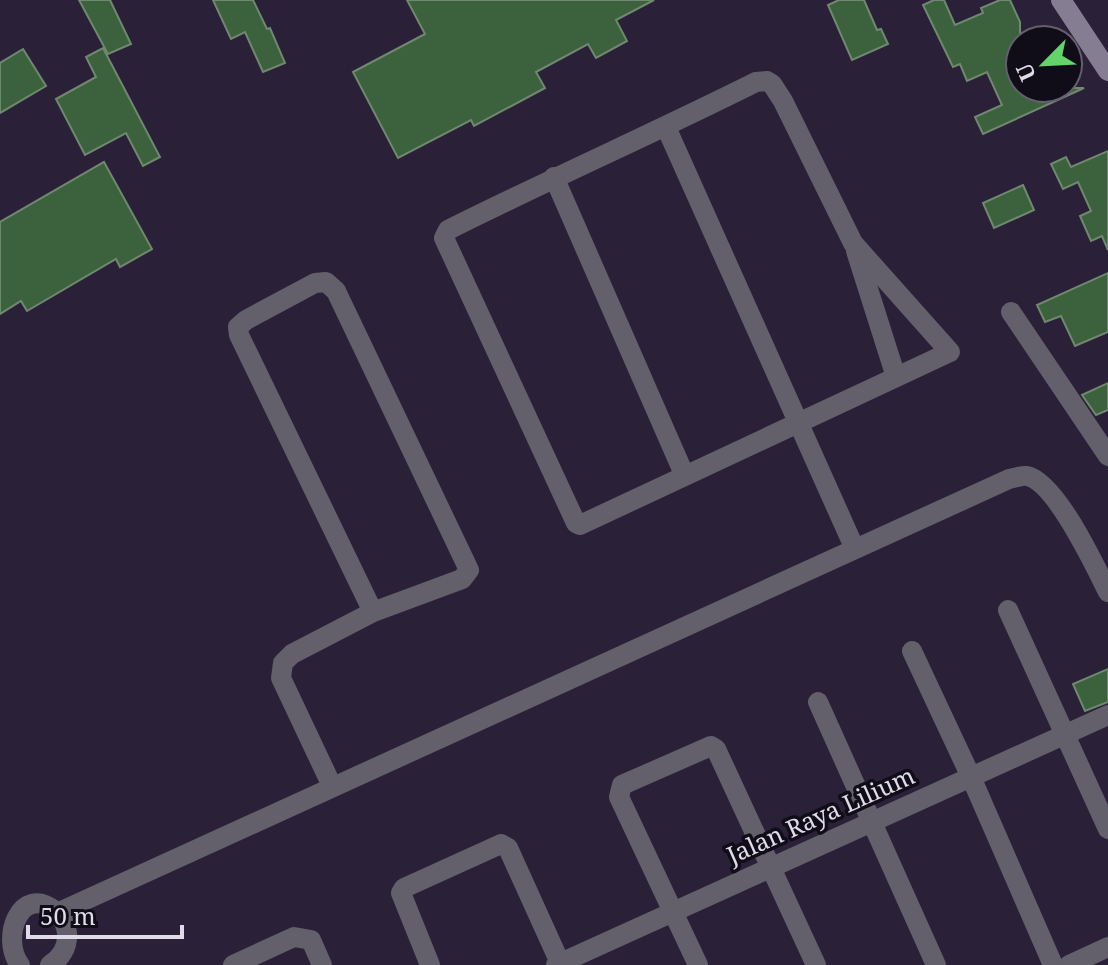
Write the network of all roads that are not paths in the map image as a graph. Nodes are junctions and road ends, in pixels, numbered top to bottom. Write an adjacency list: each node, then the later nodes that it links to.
1 (1061, 0): 2 (street)
2 (1108, 71)
3 (666, 127): 4 (street); 5 (street); 8 (street)
4 (554, 177): 10 (street); 10 (street)
5 (853, 243): 7 (street); 7 (street)
6 (1011, 312): 9 (street)
7 (896, 377): 8 (street)
8 (798, 425): 10 (street); 11 (street)
9 (1108, 456)
10 (684, 474)
11 (854, 547): 12 (street); 21 (street)
12 (1099, 551): 13 (street)
13 (1108, 592)
14 (1008, 610): 19 (street)
15 (373, 612): 15 (street); 21 (street)
16 (912, 651): 20 (street)
17 (818, 702): 22 (street)
18 (1108, 715): 19 (street, Jalan Raya Lilium)
19 (1064, 735): 20 (street, Jalan Raya Lilium); 23 (street)
20 (971, 777): 22 (street, Jalan Raya Lilium); 38 (street)
21 (332, 786): 26 (street)
22 (872, 822): 24 (street, Jalan Raya Lilium); 37 (street)
23 (1108, 829)
24 (772, 868): 25 (street, Jalan Raya Lilium); 25 (street); 36 (street)
25 (673, 912): 31 (street, Jalan Raya Lilium); 35 (street)
26 (57, 913): 27 (street); 30 (street)
27 (1, 943): 29 (street)
28 (1108, 947): 39 (street)
29 (13, 964)
30 (53, 964)
31 (559, 964): 34 (street)
32 (233, 965): 33 (street)
33 (322, 965)
34 (430, 965)
35 (698, 965)
36 (816, 965)
37 (936, 965)
38 (1053, 965)
39 (1069, 965)

